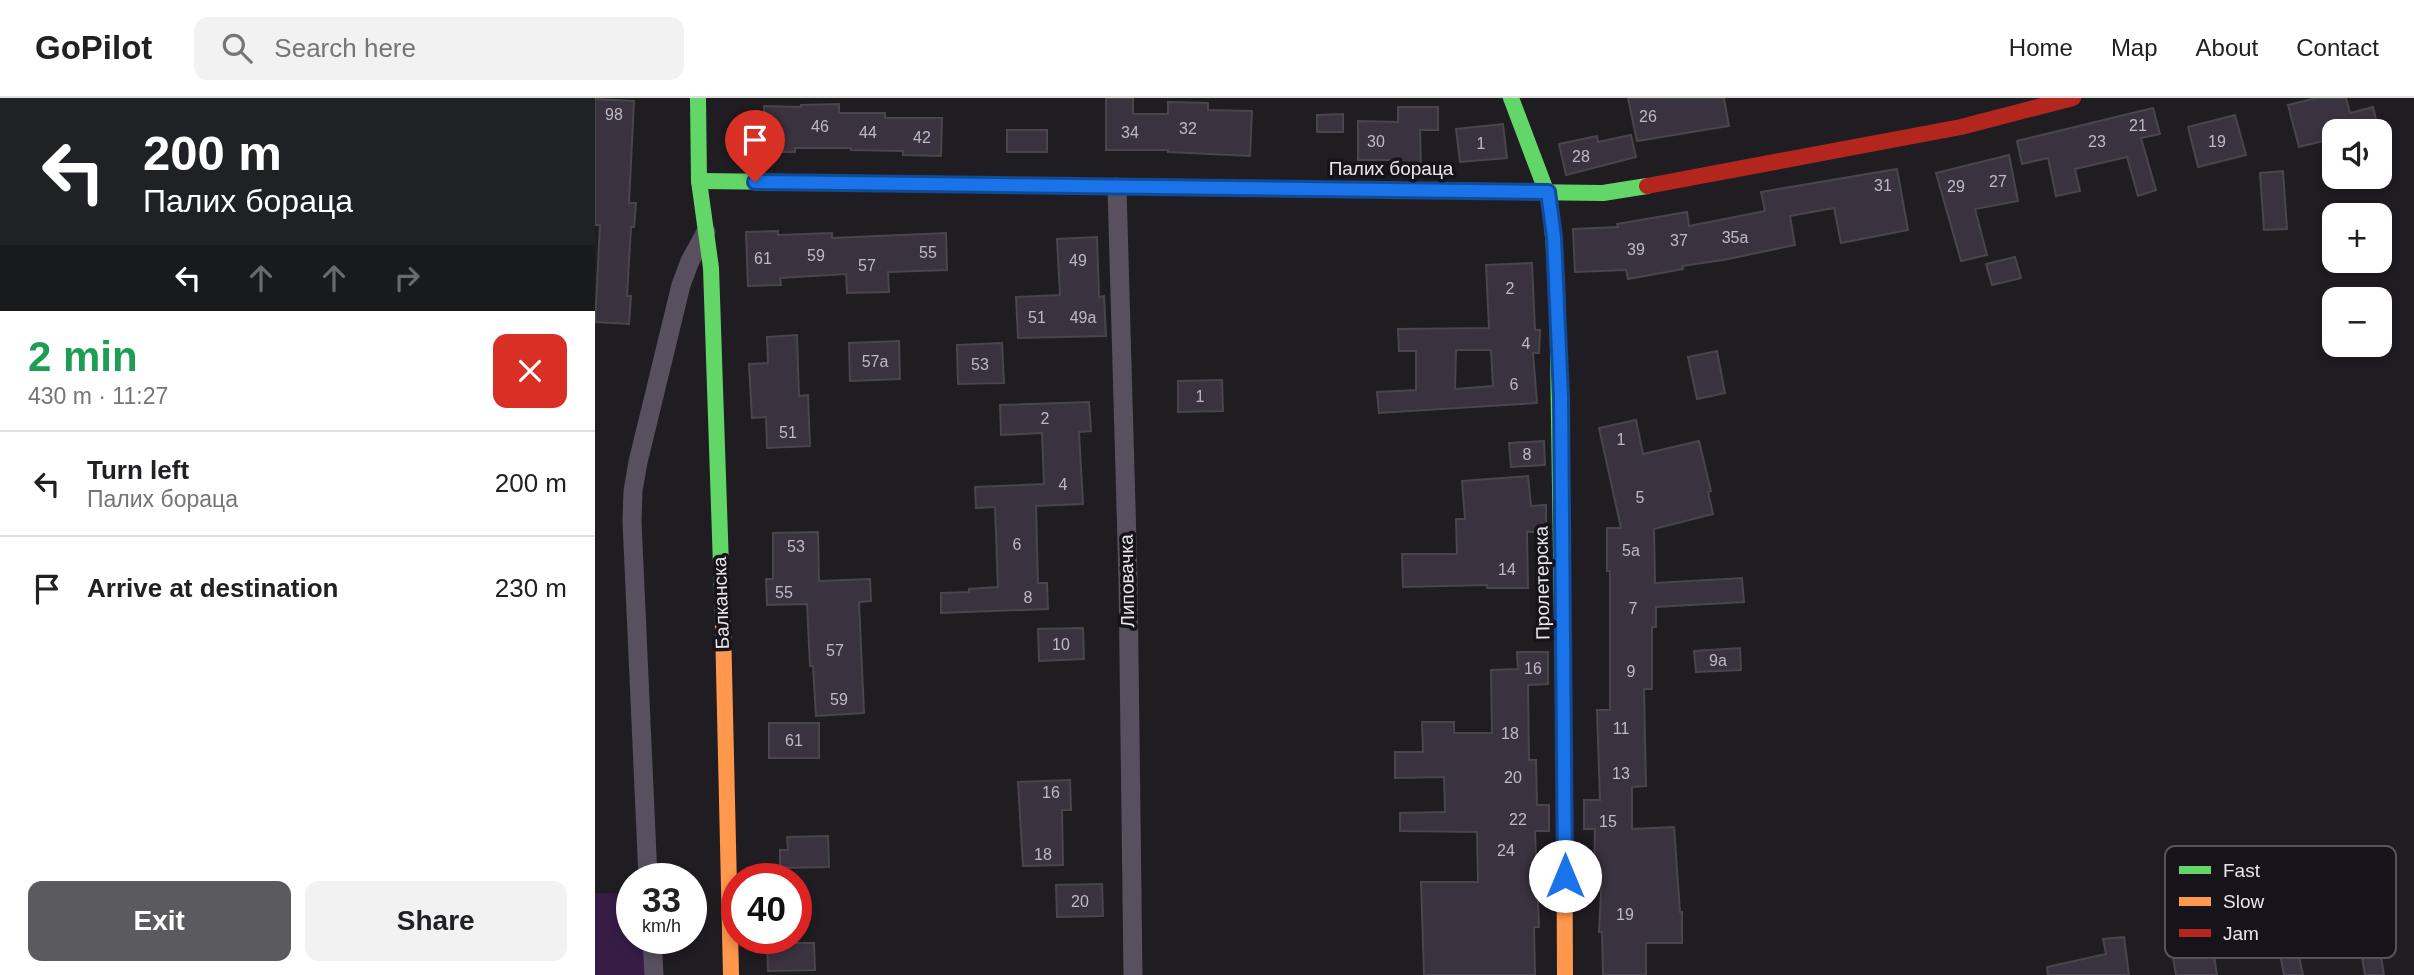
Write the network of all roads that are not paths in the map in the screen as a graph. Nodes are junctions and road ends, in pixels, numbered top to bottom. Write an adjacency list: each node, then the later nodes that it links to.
1 (698, 98): 4 (street, Балканска)
2 (1511, 98): 6 (street, Пролетерска)
3 (2073, 98): 6 (street, Палих бораца)
4 (699, 181): 5 (street, Палих бораца); 7 (street, Балканска)
5 (1117, 187): 6 (street, Палих бораца); 12 (street, Липовачка)
6 (1548, 192): 13 (street, Пролетерска)
7 (706, 232): 8 (street); 11 (street, Балканска)
8 (647, 863)
9 (653, 954): 10 (street)
10 (654, 975)
11 (731, 975)
12 (1133, 975)
13 (1565, 975)

